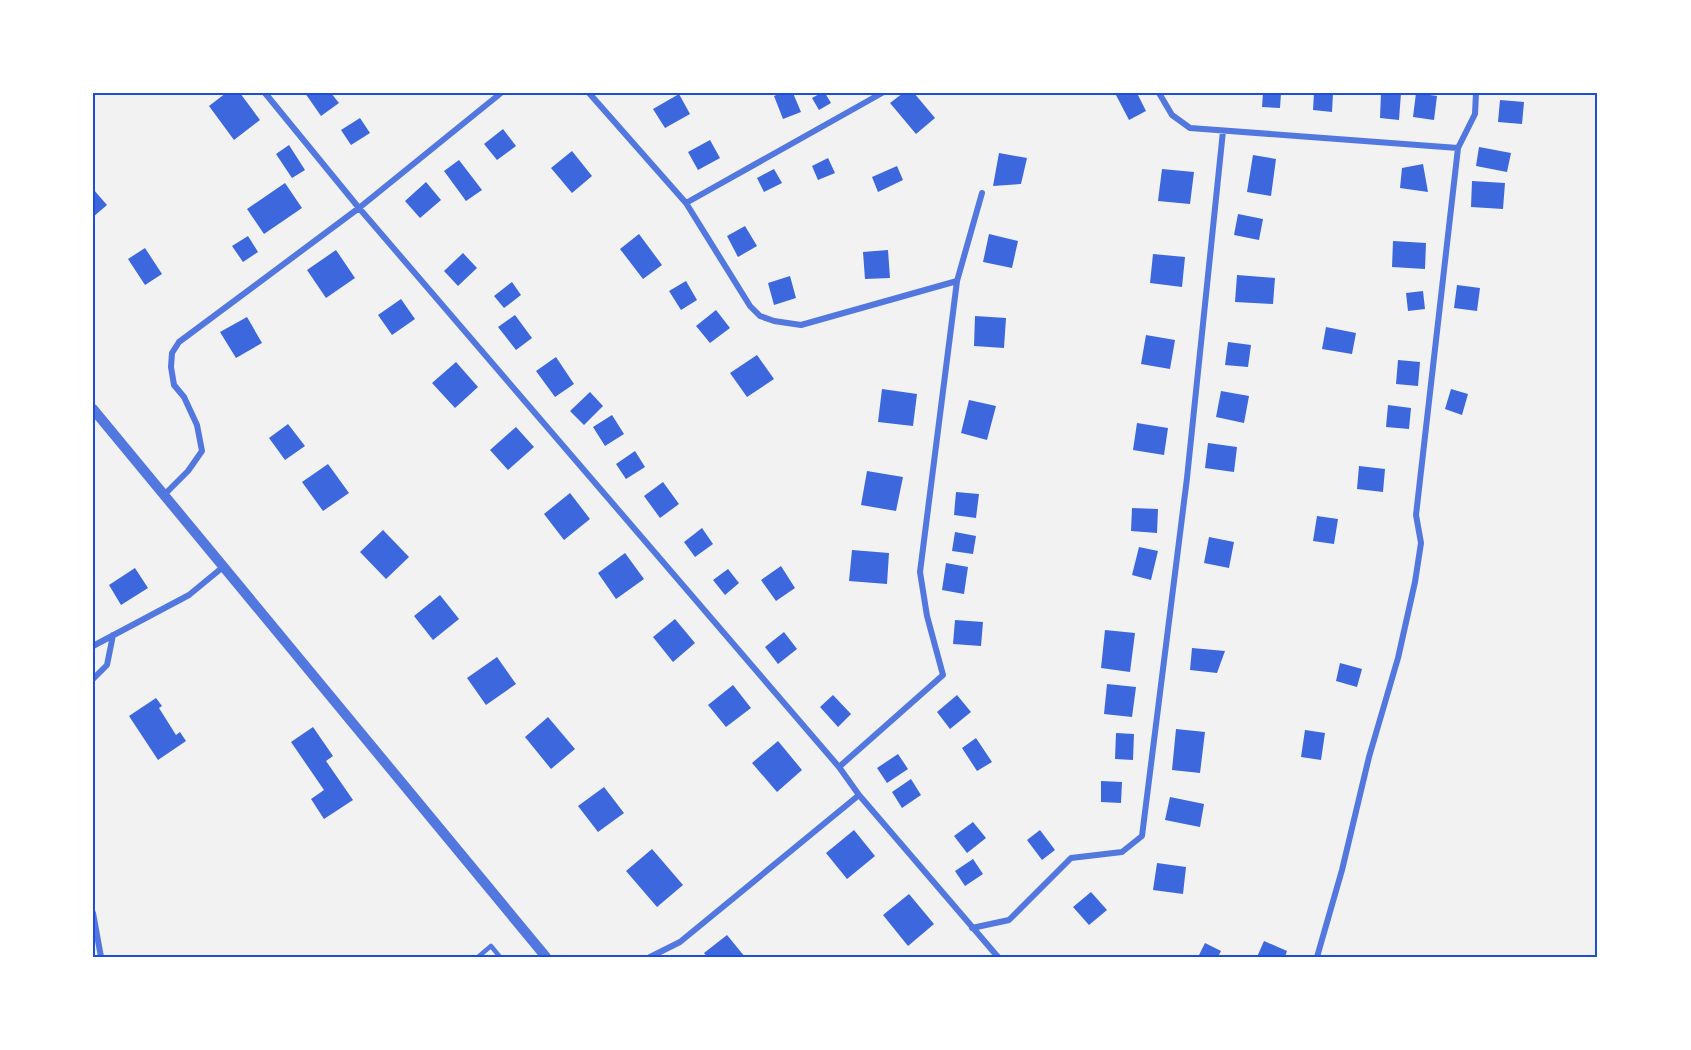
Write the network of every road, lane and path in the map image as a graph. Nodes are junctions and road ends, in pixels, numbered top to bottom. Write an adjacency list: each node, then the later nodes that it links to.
1 (265, 93): 11 (street)
2 (501, 93): 11 (street)
3 (589, 93): 10 (street)
4 (882, 93): 10 (street)
5 (1159, 93): 7 (street)
6 (1476, 93): 8 (street)
7 (1223, 131): 8 (street); 22 (street)
8 (1458, 148): 29 (street)
9 (982, 193): 12 (street)
10 (686, 203): 12 (street)
11 (359, 208): 14 (street); 19 (street)
12 (957, 281): 19 (street)
13 (93, 409): 14 (street)
14 (163, 495): 15 (street)
15 (223, 567): 16 (street); 26 (street)
16 (113, 635): 17 (street); 18 (street)
17 (93, 646)
18 (93, 678)
19 (838, 767): 20 (street)
20 (859, 795): 22 (street); 27 (street)
21 (93, 913): 23 (street)
22 (972, 928): 28 (street)
23 (101, 957)
24 (478, 957): 25 (lane)
25 (500, 957)
26 (546, 957)
27 (650, 957)
28 (998, 957)
29 (1317, 957)

